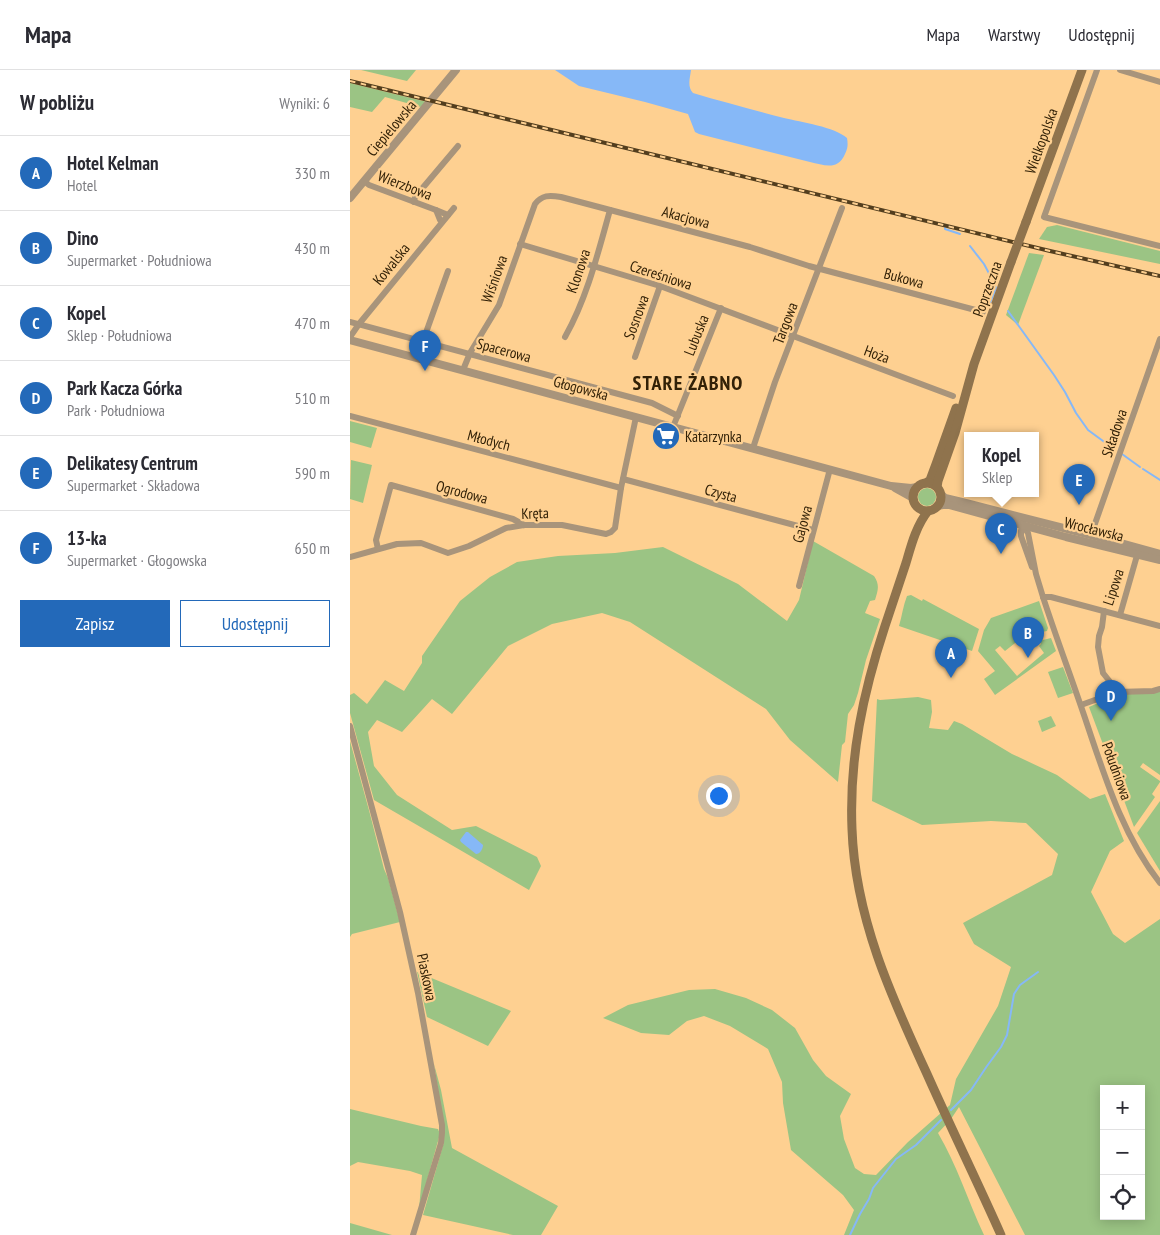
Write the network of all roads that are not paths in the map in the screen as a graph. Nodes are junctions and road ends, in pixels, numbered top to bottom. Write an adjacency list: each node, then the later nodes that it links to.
1 (456, 70): 7 (street, Ciepielowska)
2 (1082, 70): 17 (main road, Wielkopolska)
3 (1097, 70): 19 (street)
4 (1120, 70): 5 (street)
5 (1160, 82)
6 (458, 146): 10 (street)
7 (364, 181): 9 (street, Ciepielowska); 10 (street, Wierzbowa)
8 (545, 196): 14 (street, Akacjowa); 18 (street, Wiśniowa)
9 (350, 198)
10 (414, 202): 13 (street, Wierzbowa)
11 (454, 208): 15 (street, Kowalska)
12 (842, 208): 21 (street, Targowa)
13 (436, 210): 15 (street, Wierzbowa); 16 (street, Wierzbowa)
14 (610, 210): 20 (street, Klonowa); 21 (street, Akacjowa)
15 (448, 215): 16 (street, Kowalska)
16 (442, 222): 27 (street, Kowalska)
17 (1026, 222): 36 (main road, Poprzeczna, bridge)
18 (520, 244): 20 (street, Czereśniowa); 33 (street, Wiśniowa)
19 (1160, 246)
20 (594, 266): 23 (street, Czereśniowa); 29 (street, Klonowa)
21 (819, 269): 25 (street, Bukowa); 28 (street, Targowa)
22 (448, 271): 32 (street)
23 (660, 286): 24 (street, Czereśniowa); 34 (street, Sosnowa)
24 (721, 308): 28 (street, Czereśniowa); 40 (street, Lubuska)
25 (983, 312)
26 (350, 322): 27 (street, Spacerowa)
27 (358, 324): 30 (street, Kowalska); 32 (street, Spacerowa)
28 (793, 336): 38 (street, Hoża); 43 (street, Targowa)
29 (565, 337)
30 (350, 339): 35 (street, Głogowska)
31 (1160, 339): 59 (street, Składowa)
32 (423, 341): 33 (street, Spacerowa); 35 (street)
33 (470, 353): 37 (street, Wiśniowa); 40 (street, Spacerowa)
34 (634, 357)
35 (420, 359): 37 (street, Głogowska)
36 (974, 364): 46 (main road, Poprzeczna); 50 (main road, Poprzeczna)
37 (463, 370): 41 (street, Głogowska)
38 (953, 396)
39 (350, 416): 49 (street, Młodych)
40 (678, 416): 42 (street, Lubuska)
41 (636, 417): 42 (street, Głogowska); 45 (street, Kręta)
42 (674, 427): 43 (street, Głogowska)
43 (753, 448): 44 (street, Głogowska)
44 (830, 469): 47 (street, Głogowska); 58 (street, Gajowa)
45 (623, 479): 49 (street, Kręta); 58 (street, Czysta)
46 (926, 483): 48 (main road); 50 (main road)
47 (891, 486): 48 (street, Głogowska); 51 (street, Głogowska)
48 (917, 487): 51 (main road)
49 (621, 488): 56 (street, Kręta)
50 (939, 491): 52 (main road); 55 (street)
51 (913, 498): 53 (main road)
52 (937, 506): 54 (main road); 55 (street)
53 (918, 507): 54 (main road); 61 (main road)
54 (928, 510): 61 (main road)
55 (1023, 522): 57 (street, Wrocławska); 59 (street, Wrocławska); 60 (street, Południowa); 69 (street, Południowa)
56 (524, 525): 64 (street, Kręta); 64 (street, Ogrodowa)
57 (1037, 529): 60 (street); 62 (street, Wrocławska)
58 (813, 530): 70 (street, Gajowa)
59 (1091, 535): 62 (street); 63 (street); 65 (street, Wrocławska)
60 (1029, 536): 69 (street, Południowa)
61 (914, 537): 81 (main road)
62 (1076, 539): 63 (street, Wrocławska)
63 (1095, 544): 65 (street, Wrocławska)
64 (378, 549): 67 (street, Kręta)
65 (1138, 551): 66 (street, Wrocławska); 68 (street, Wrocławska); 73 (street, Lipowa)
66 (1160, 554)
67 (350, 557)
68 (1160, 560)
69 (1036, 574): 71 (street, Południowa)
70 (799, 586)
71 (1043, 597): 72 (street, Lipowa); 77 (street, Południowa)
72 (1104, 611): 73 (street, Lipowa); 76 (street, Lipowa)
73 (1120, 615): 74 (street)
74 (1160, 626)
75 (1160, 690): 76 (street)
76 (1117, 692): 77 (street)
77 (1081, 706): 79 (street, Południowa)
78 (350, 726): 80 (street, Piaskowa)
79 (1160, 884)
80 (413, 1235)
81 (1001, 1235)

